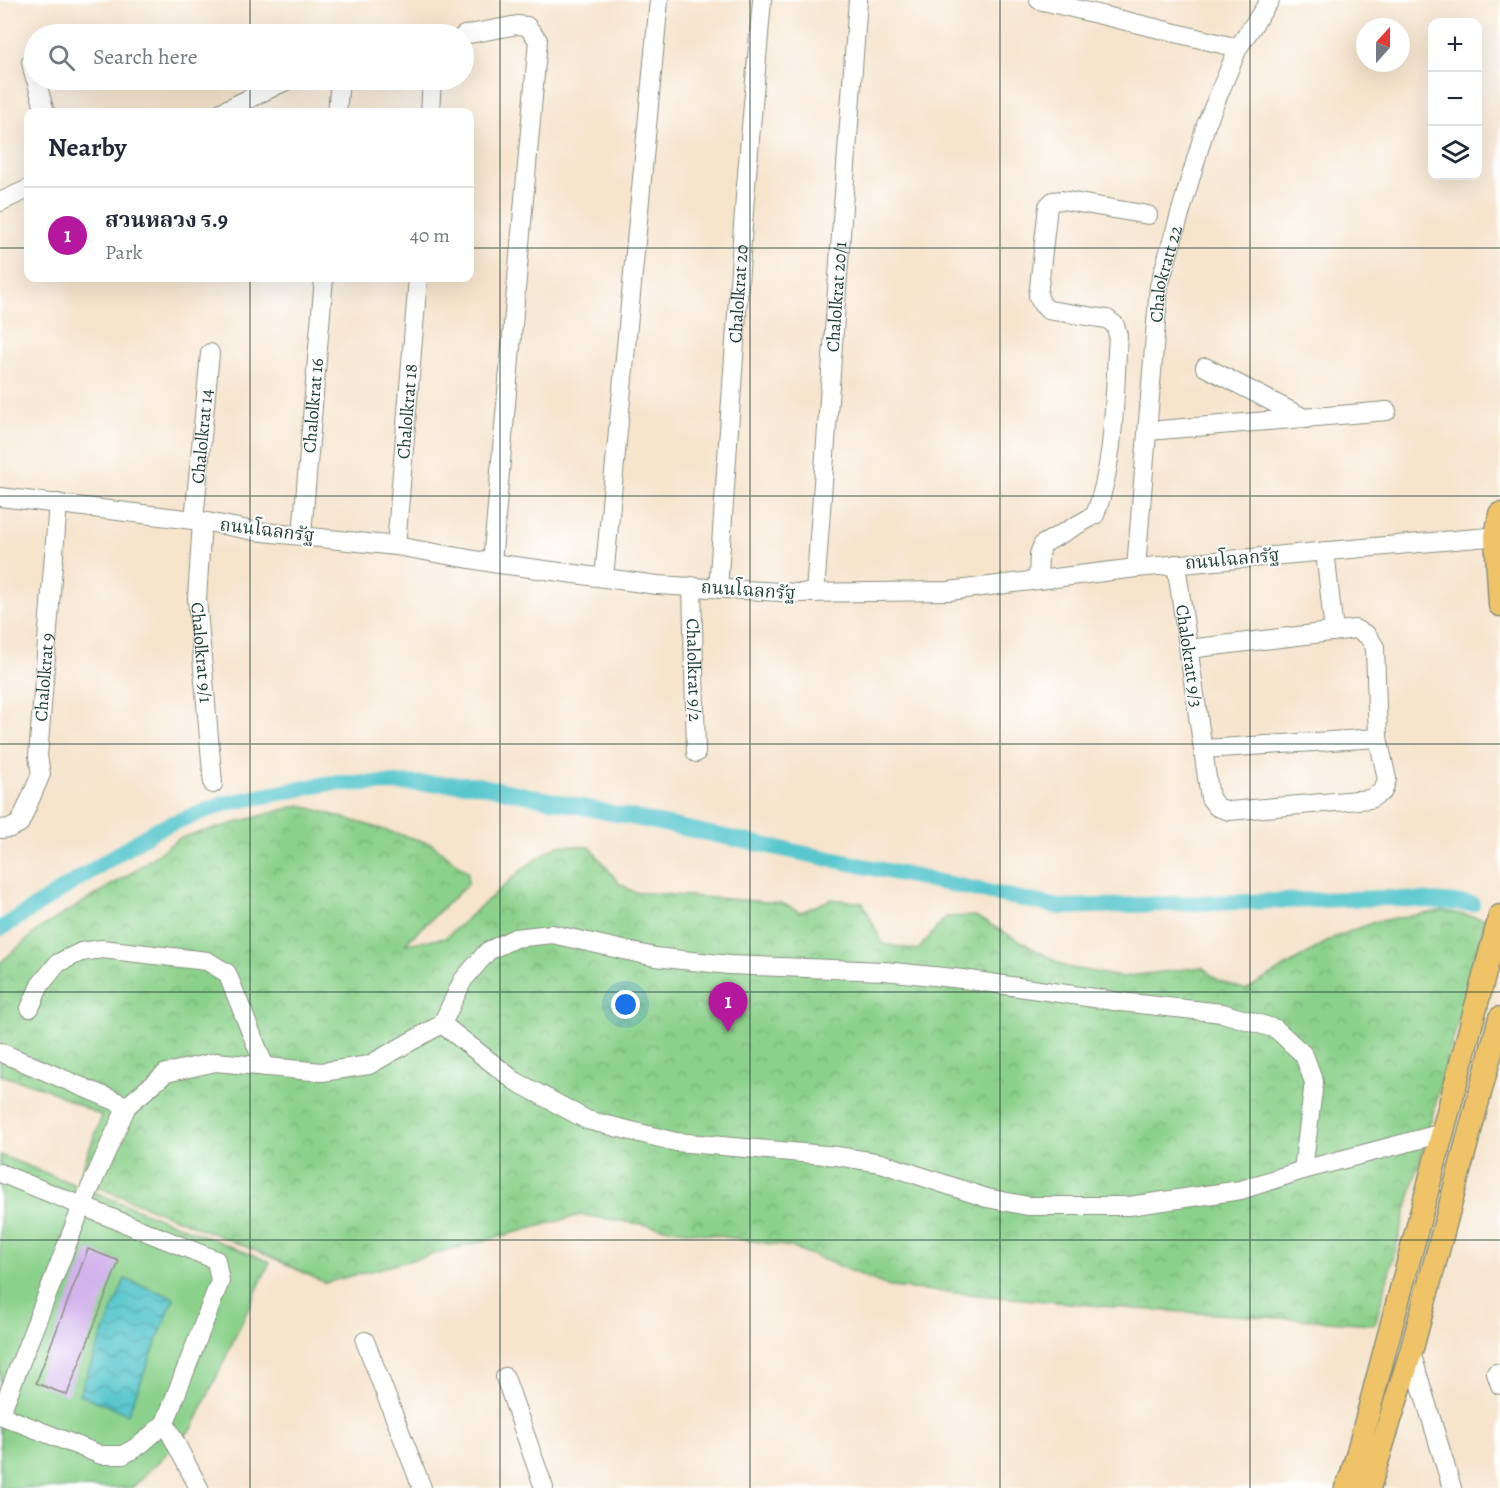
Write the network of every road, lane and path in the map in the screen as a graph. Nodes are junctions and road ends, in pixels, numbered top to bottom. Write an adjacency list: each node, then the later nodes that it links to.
1 (659, 0): 36 (street)
2 (762, 0): 39 (street, Chalolkrat 20)
3 (858, 0): 40 (street, Chalolkrat 20/1)
4 (1039, 0): 7 (street)
5 (1270, 0): 7 (street, Chalokratt 22)
6 (474, 33): 33 (street)
7 (1238, 48): 25 (street, Chalokratt 22)
8 (39, 90): 12 (street)
9 (267, 90): 13 (street)
10 (339, 90): 14 (street)
11 (431, 90): 15 (street)
12 (44, 108)
13 (229, 108)
14 (337, 108)
15 (430, 108)
16 (24, 191): 17 (street)
17 (0, 202)
18 (1148, 215): 37 (street)
19 (324, 282): 30 (street, Chalolkrat 16)
20 (418, 282): 31 (street, Chalolkrat 18)
21 (210, 353): 28 (street, Chalolkrat 14)
22 (1205, 367): 24 (street)
23 (1387, 411): 24 (street)
24 (1306, 419): 25 (street)
25 (1148, 431): 35 (street, Chalokratt 22)
26 (0, 496): 27 (street, ถนนโฉลกรัฐ)
27 (58, 503): 28 (street, ถนนโฉลกรัฐ); 48 (street, Chalolkrat 9)
28 (198, 521): 30 (street, ถนนโฉลกรัฐ); 47 (street, Chalolkrat 9/1)
29 (1499, 529): 32 (street, ถนนโฉลกรัฐ); 41 (main road)
30 (302, 534): 31 (street, ถนนโฉลกรัฐ)
31 (396, 546): 33 (street, ถนนโฉลกรัฐ)
32 (1325, 551): 34 (street, ถนนโฉลกรัฐ); 42 (street)
33 (492, 563): 36 (street, ถนนโฉลกรัฐ)
34 (1176, 564): 35 (street, ถนนโฉลกรัฐ); 43 (street, Chalokratt 9/3)
35 (1136, 568): 37 (street, ถนนโฉลกรัฐ)
36 (604, 578): 38 (street, ถนนโฉลกรัฐ)
37 (1038, 580): 40 (street, ถนนโฉลกรัฐ)
38 (692, 586): 39 (street, ถนนโฉลกรัฐ); 46 (street, Chalolkrat 9/2)
39 (718, 589): 40 (street, ถนนโฉลกรัฐ)
40 (815, 593)
41 (1500, 605)
42 (1334, 632): 43 (street); 44 (street)
43 (1189, 649): 45 (street, Chalokratt 9/3)
44 (1378, 738): 45 (street); 45 (street, Chalokratt 9/3)
45 (1203, 749)
46 (696, 753)
47 (213, 784)
48 (0, 829)
49 (1500, 916): 56 (main road)
50 (30, 1008): 54 (street)
51 (1500, 1017): 61 (main road)
52 (442, 1024): 54 (street); 57 (street); 57 (street)
53 (0, 1052): 55 (street)
54 (265, 1067): 55 (street)
55 (127, 1106): 59 (street)
56 (1443, 1133): 57 (street); 68 (main road)
57 (1303, 1170)
58 (0, 1173): 59 (street)
59 (82, 1206): 63 (street); 64 (street)
60 (365, 1341): 66 (street)
61 (1412, 1352): 69 (main road); 70 (street)
62 (505, 1377): 67 (street)
63 (0, 1415): 64 (street)
64 (165, 1423): 65 (street)
65 (199, 1488)
66 (423, 1488)
67 (544, 1488)
68 (1346, 1488)
69 (1369, 1488)
70 (1452, 1488)

